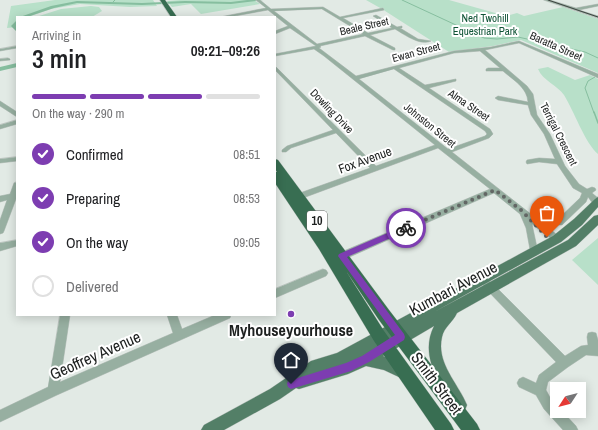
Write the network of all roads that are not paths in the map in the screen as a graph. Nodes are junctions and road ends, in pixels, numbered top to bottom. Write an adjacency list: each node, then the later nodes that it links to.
1 (546, 0): 13 (street)
2 (551, 0): 8 (street)
3 (259, 1): 7 (street, Johnston Street)
4 (162, 2): 9 (highway); 10 (highway)
5 (598, 5): 8 (street)
6 (383, 9): 14 (street)
7 (270, 10): 11 (street); 14 (street); 15 (street, Johnston Street)
8 (584, 10): 13 (street)
9 (169, 16)
10 (173, 16)
11 (231, 16)
12 (375, 16): 16 (street)
13 (598, 16)
14 (340, 18): 18 (street)
15 (291, 26): 17 (street); 20 (street, Johnston Street)
16 (399, 28): 18 (street, Beale Street); 19 (street)
17 (276, 33)
18 (367, 35): 20 (street, Beale Street); 22 (street)
19 (429, 41)
20 (316, 46): 25 (street, Beale Street); 33 (street, Johnston Street)
21 (16, 47): 24 (street)
22 (393, 49)
23 (482, 49): 29 (street, Ewan Street); 30 (street, Terrigal Crescent); 32 (street, Baratta Street)
24 (0, 50)
25 (276, 55)
26 (8, 59): 27 (street)
27 (0, 60)
28 (276, 68): 44 (street, Dowling Drive)
29 (396, 68): 33 (street, Ewan Street); 35 (street, Alma Street)
30 (505, 69): 31 (street); 38 (street, Terrigal Crescent)
31 (488, 70)
32 (598, 76)
33 (355, 78): 45 (street, Johnston Street)
34 (454, 80): 35 (street)
35 (424, 87): 47 (street, Alma Street)
36 (498, 98): 38 (street)
37 (0, 103): 39 (street)
38 (531, 104): 51 (street, Terrigal Crescent)
39 (16, 114)
40 (16, 118): 42 (street)
41 (16, 122): 43 (street)
42 (0, 123)
43 (0, 127)
44 (337, 132): 46 (street); 53 (street, Dowling Drive)
45 (438, 146): 47 (street, Johnston Street); 53 (street, Fox Avenue)
46 (284, 151)
47 (446, 152): 55 (street, Johnston Street)
48 (16, 159): 49 (street)
49 (0, 162)
50 (529, 162): 51 (street)
51 (560, 162): 56 (street, Terrigal Crescent)
52 (276, 163): 58 (highway, Smith Street / 10)
53 (375, 169): 58 (street, Fox Avenue)
54 (276, 176): 84 (highway, Smith Street / 10)
55 (495, 190): 61 (street, Johnston Street); 72 (street)
56 (592, 191): 60 (street, Terrigal Crescent); 64 (street)
57 (15, 196): 59 (street); 65 (street)
58 (300, 196): 72 (highway, Smith Street / 10)
59 (0, 199)
60 (597, 202): 66 (main road, Kumbari Avenue)
61 (521, 210): 63 (street, Johnston Street); 67 (street, Johnston Street); 71 (street)
62 (598, 219): 70 (main road, Kumbari Avenue)
63 (535, 220): 66 (street); 67 (street, Johnston Street)
64 (559, 223)
65 (0, 231)
66 (567, 232): 67 (main road, Kumbari Avenue)
67 (555, 240): 70 (main road); 71 (main road, Kumbari Avenue)
68 (16, 243): 69 (street)
69 (0, 247)
70 (564, 248): 75 (main road, Kumbari Avenue)
71 (534, 252): 74 (main road, Kumbari Avenue)
72 (342, 256): 81 (highway, Smith Street / 10)
73 (323, 273): 76 (street)
74 (482, 279): 75 (street); 81 (main road, Kumbari Avenue)
75 (492, 289): 77 (main road, Kumbari Avenue); 87 (street)
76 (276, 294)
77 (457, 308): 81 (main road, Kumbari Avenue); 97 (main road)
78 (65, 316): 91 (street)
79 (172, 316): 82 (street)
80 (224, 316): 82 (street, Geoffrey Avenue)
81 (397, 332): 84 (main road, Kumbari Avenue); 96 (highway, Smith Street / 10)
82 (179, 335): 91 (street, Geoffrey Avenue)
83 (592, 337): 85 (street)
84 (382, 341): 86 (main road, Kumbari Avenue); 88 (highway, Smith Street / 10); 90 (main road, Kumbari Avenue)
85 (596, 350): 87 (street)
86 (365, 359): 88 (main road); 90 (main road, Kumbari Avenue)
87 (564, 363): 92 (street)
88 (406, 374): 95 (highway, Smith Street / 10)
89 (523, 383): 92 (street)
90 (291, 384): 94 (main road, Kumbari Avenue)
91 (53, 391): 93 (street, Geoffrey Avenue)
92 (540, 391): 98 (street)
93 (0, 416)
94 (209, 430)
95 (445, 430)
96 (471, 430)
97 (475, 430)
98 (572, 430)

